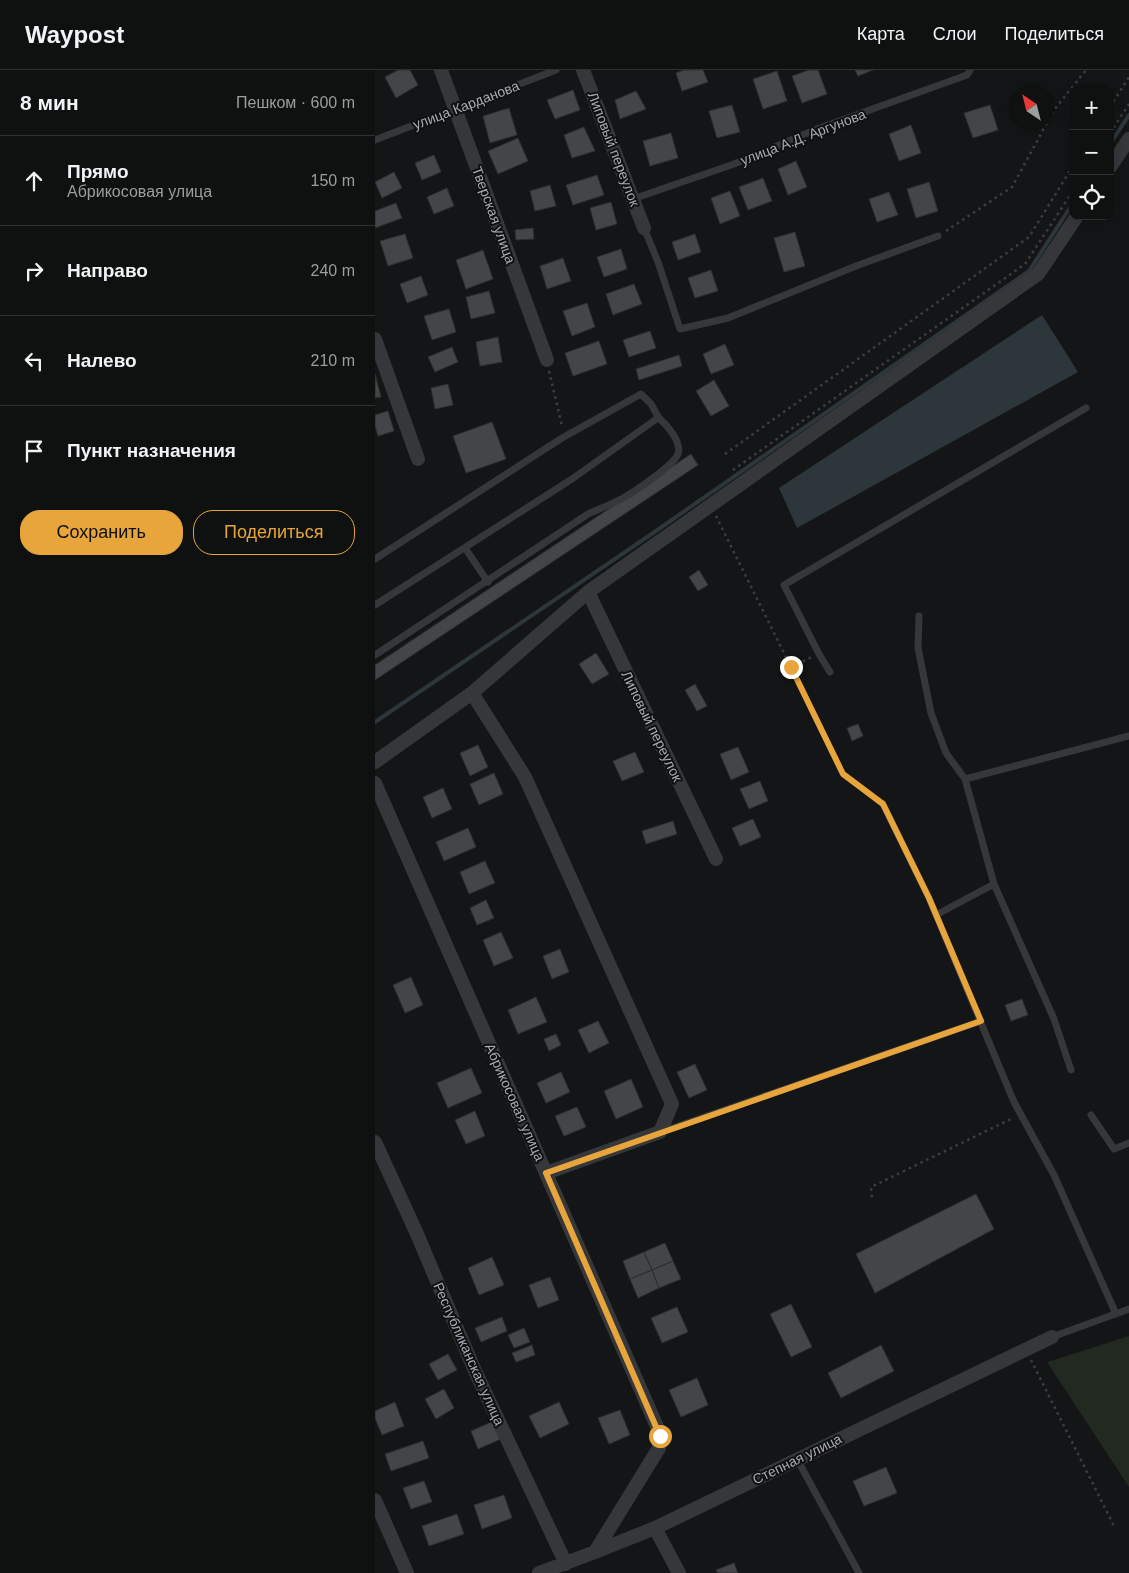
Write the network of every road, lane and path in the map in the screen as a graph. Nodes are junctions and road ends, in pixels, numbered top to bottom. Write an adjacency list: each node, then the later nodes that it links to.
1 (441, 70): 9 (street, Тверская улица)
2 (556, 70): 9 (lane, улица Карданова)
3 (583, 70): 16 (street, Липовый переулок)
4 (970, 70): 16 (lane, улица А.Д. Аргунова)
5 (1086, 70): 19 (path)
6 (1129, 77): 7 (path)
7 (1114, 101)
8 (1129, 104): 10 (path)
9 (455, 109): 12 (lane, улица Карданова); 21 (street, Тверская улица)
10 (1113, 130)
11 (1129, 139): 13 (street)
12 (375, 140)
13 (1114, 161)
14 (1069, 172): 25 (path)
15 (1069, 197): 27 (path)
16 (633, 199): 18 (street, Липовый переулок)
17 (1074, 220): 28 (street)
18 (644, 228): 19 (lane)
19 (938, 236)
20 (375, 340): 26 (street)
21 (547, 360): 24 (path)
22 (1086, 408): 35 (lane)
23 (659, 418): 24 (lane); 29 (lane); 31 (lane)
24 (562, 438): 30 (lane)
25 (725, 454)
26 (418, 459)
27 (733, 470)
28 (711, 505): 32 (street); 37 (path)
29 (465, 548): 31 (lane); 33 (lane)
30 (375, 559)
31 (487, 582): 36 (lane)
32 (588, 592): 39 (street); 45 (street, Липовый переулок)
33 (375, 605)
34 (919, 616): 42 (lane)
35 (819, 654): 37 (path); 38 (lane)
36 (375, 655)
37 (791, 667): 44 (path)
38 (830, 672)
39 (472, 693): 41 (street); 52 (street)
40 (1129, 736): 42 (lane)
41 (375, 762)
42 (965, 779): 46 (lane)
43 (375, 783): 55 (street, Абрикосовая улица)
44 (883, 804): 47 (lane)
45 (716, 859)
46 (994, 884): 47 (lane); 49 (lane)
47 (936, 915): 48 (lane)
48 (981, 1021): 50 (lane); 52 (lane)
49 (1071, 1070)
50 (1021, 1114): 56 (path); 58 (lane)
51 (1091, 1115): 54 (lane)
52 (660, 1132): 55 (street)
53 (375, 1142): 66 (street, Республиканская улица)
54 (1129, 1144)
55 (546, 1173): 65 (street, Абрикосовая улица)
56 (872, 1197)
57 (1129, 1308): 58 (lane)
58 (1117, 1314): 59 (lane)
59 (1052, 1337): 60 (street, Степная улица)
60 (1026, 1350): 61 (street, Степная улица); 63 (path)
61 (797, 1459): 64 (street, Степная улица); 70 (lane)
62 (375, 1500): 67 (street)
63 (1114, 1526)
64 (655, 1528): 65 (street, Степная улица); 69 (street)
65 (595, 1552): 66 (street, Степная улица)
66 (566, 1564): 68 (street, Степная улица)
67 (407, 1573)
68 (539, 1573)
69 (679, 1573)
70 (859, 1573)

